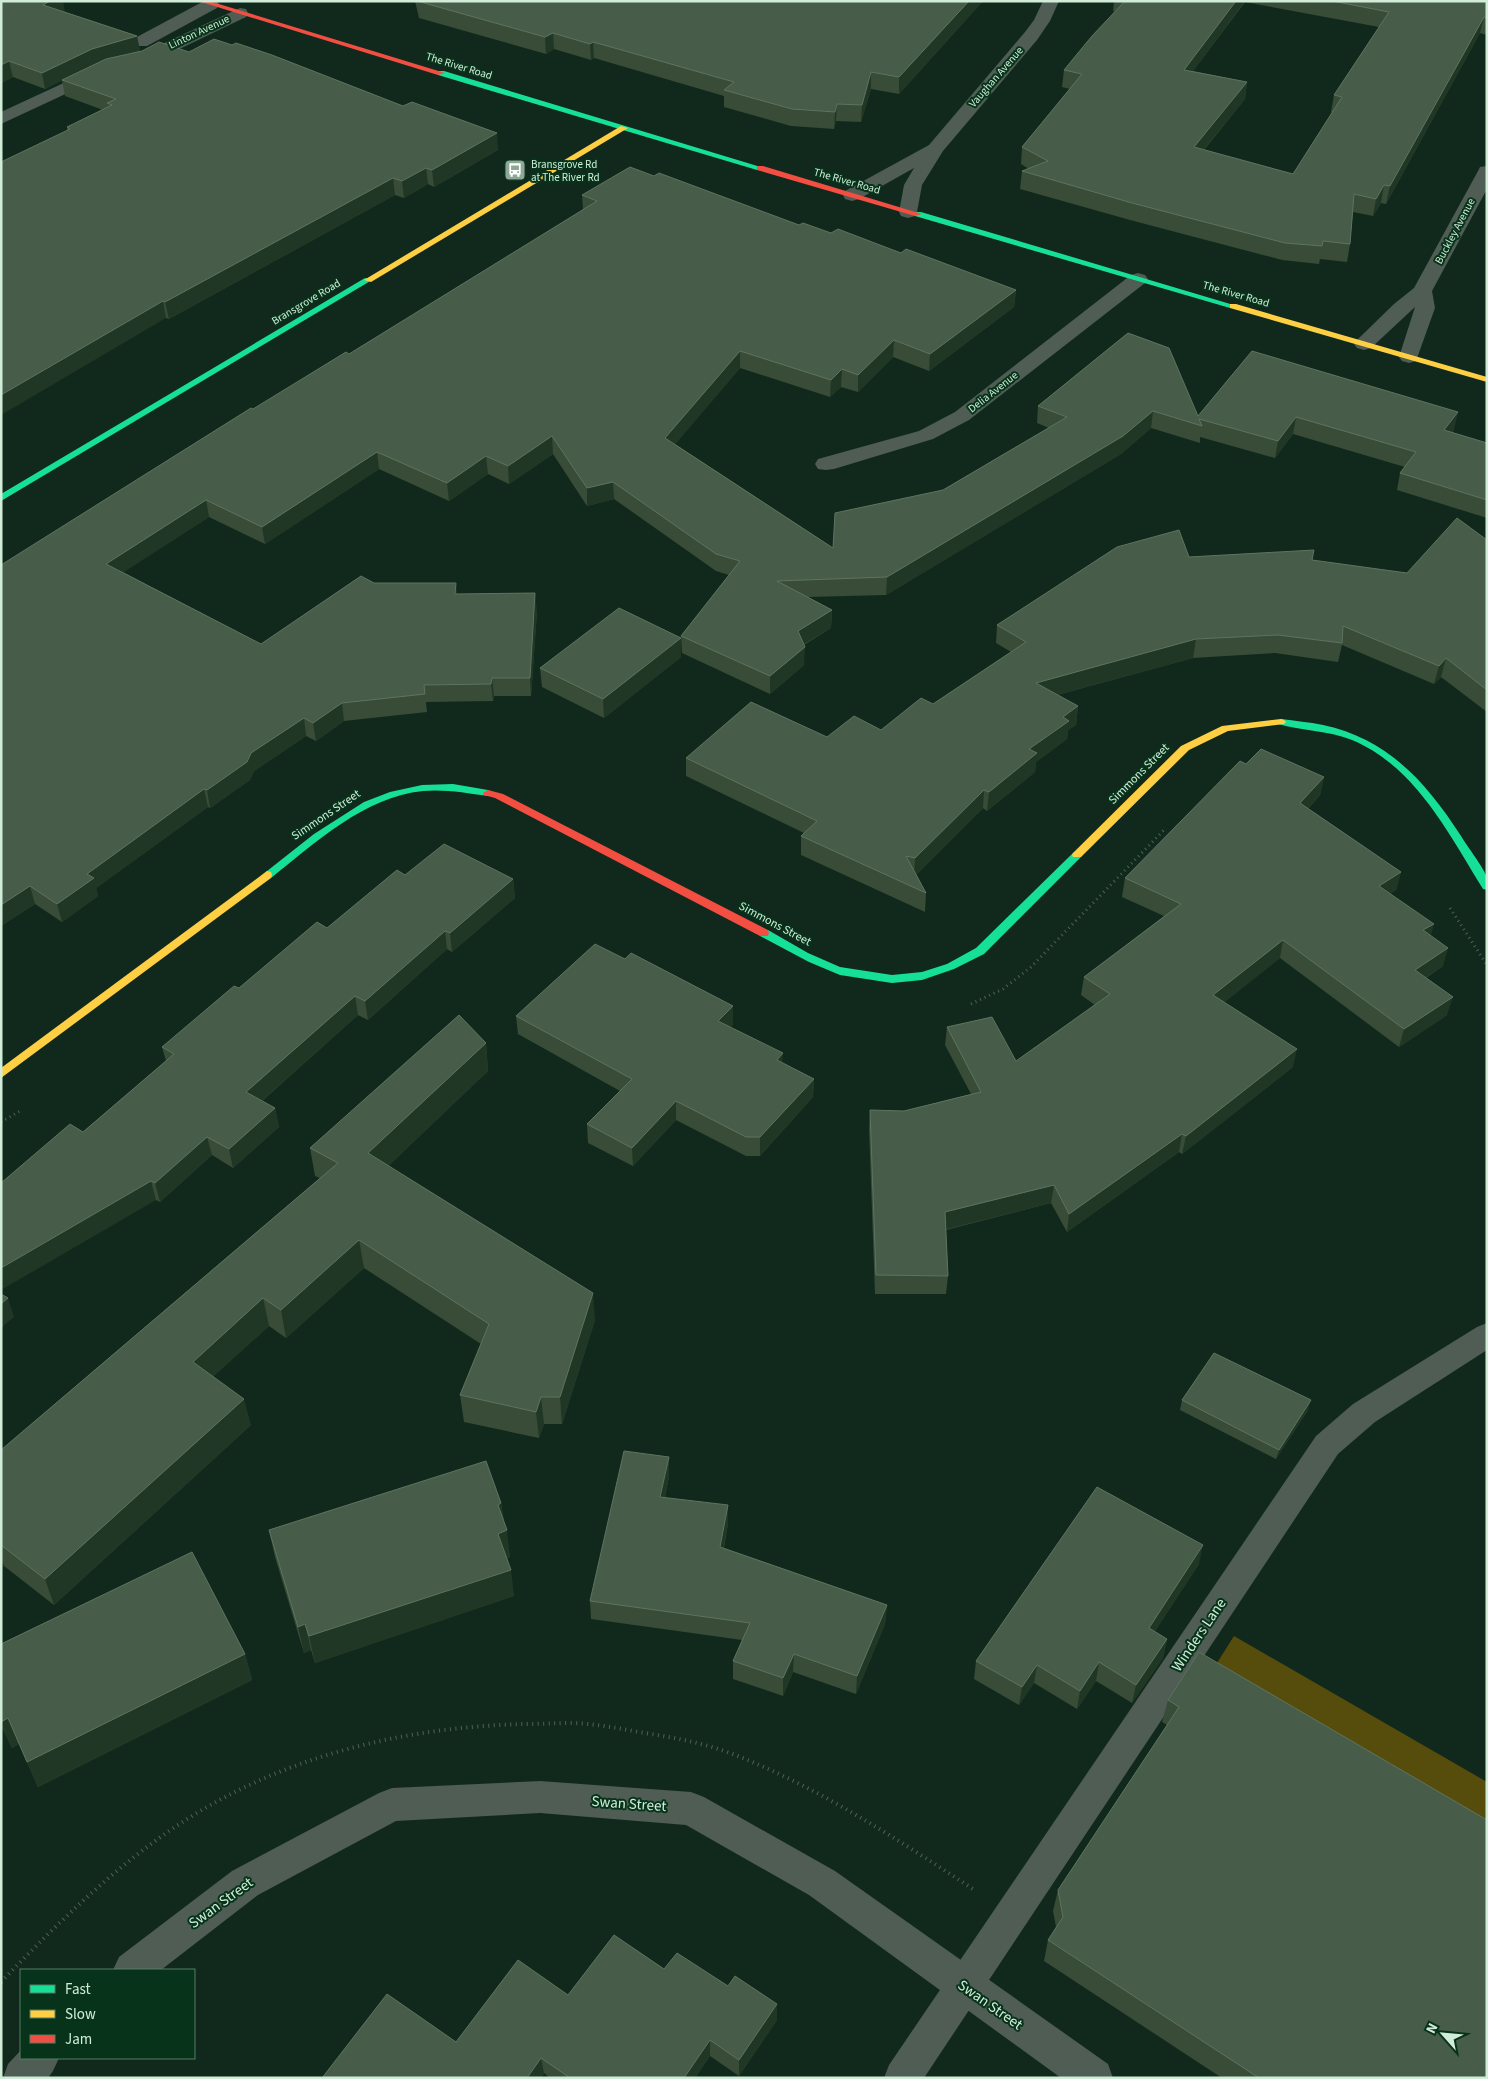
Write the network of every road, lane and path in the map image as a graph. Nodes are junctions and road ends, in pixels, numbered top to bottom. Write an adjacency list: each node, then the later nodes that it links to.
1 (1051, 1): 7 (street, Vaughan Avenue)
2 (206, 3): 3 (main road, The River Road); 4 (street, Linton Avenue)
3 (240, 13): 5 (street, Linton Avenue); 6 (main road, The River Road)
4 (126, 50)
5 (1, 119)
6 (624, 128): 9 (main road, The River Road); 17 (main road, Bransgrove Road)
7 (935, 149): 9 (street, Vaughan Avenue); 10 (street, Vaughan Avenue)
8 (1487, 172): 12 (street, Buckley Avenue)
9 (852, 195): 10 (main road, The River Road)
10 (908, 212): 11 (main road, The River Road)
11 (1138, 279): 13 (main road, The River Road); 16 (street, Delia Avenue)
12 (1422, 291): 13 (street, Buckley Avenue); 14 (street)
13 (1364, 344): 14 (main road, The River Road)
14 (1409, 357): 15 (main road, The River Road)
15 (1487, 380)
16 (826, 464)
17 (1, 498)
18 (1487, 886): 19 (main road, Simmons Street)
19 (1, 1074)
20 (1487, 1334): 22 (lane, Winders Lane)
21 (133, 1969): 22 (street, Swan Street)
22 (963, 1986): 25 (lane, Winders Lane); 26 (street, Swan Street)
23 (39, 2059): 24 (street)
24 (22, 2078)
25 (902, 2078)
26 (1094, 2078)

